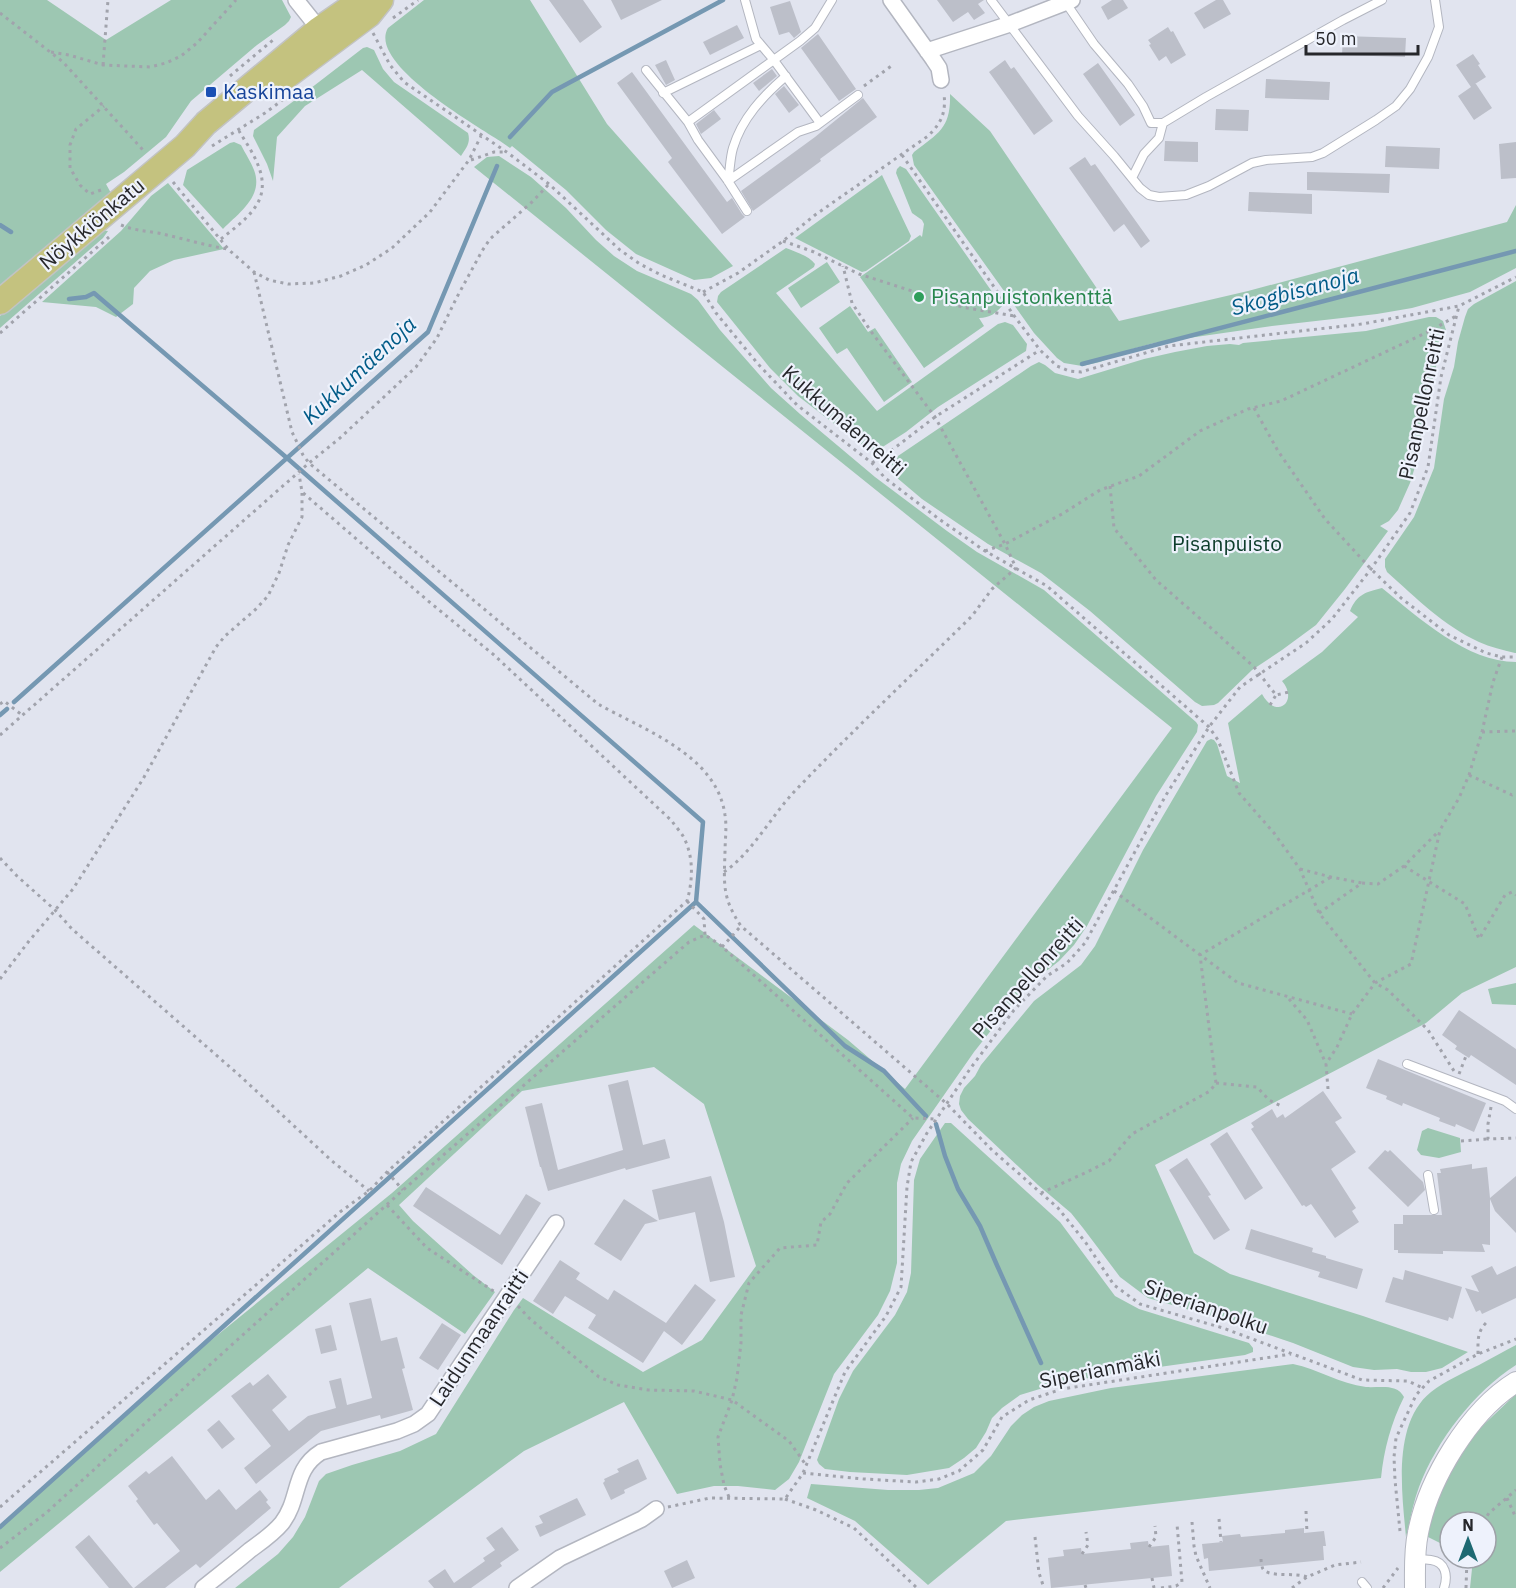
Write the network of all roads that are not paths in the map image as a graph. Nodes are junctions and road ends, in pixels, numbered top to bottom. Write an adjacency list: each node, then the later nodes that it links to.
1 (296, 0): 12 (street)
2 (361, 0): 12 (main road, Nöykkiönkatu)
3 (381, 0): 12 (main road, Nöykkiönkatu)
4 (745, 0): 13 (lane)
5 (832, 0): 15 (lane)
6 (891, 0): 14 (street)
7 (992, 0): 11 (lane)
8 (1382, 0): 23 (lane)
9 (1435, 0): 24 (lane)
10 (1069, 2): 11 (street); 23 (lane)
11 (1010, 24): 14 (street); 24 (lane)
12 (325, 36): 27 (main road, Nöykkiönkatu)
13 (761, 45): 15 (lane); 19 (lane)
14 (927, 51): 18 (street)
15 (773, 59): 17 (lane); 21 (lane)
16 (646, 70): 19 (lane)
17 (786, 76): 22 (lane); 25 (lane)
18 (941, 80)
19 (663, 93): 21 (lane)
20 (858, 95): 22 (lane)
21 (688, 122): 25 (lane)
22 (820, 123): 25 (lane)
23 (1163, 123): 24 (lane)
24 (1131, 178)
25 (728, 181): 26 (lane)
26 (747, 211)
27 (0, 302)
28 (1407, 1064): 29 (lane)
29 (1516, 1109)
30 (1428, 1175): 31 (lane)
31 (1434, 1210)
32 (556, 1223): 37 (street, Laidunmaanraitti)
33 (1516, 1382): 35 (street)
34 (656, 1509): 38 (street)
35 (1415, 1560): 36 (street); 39 (lane)
36 (1408, 1582)
37 (203, 1588)
38 (517, 1588)
39 (1444, 1588)

